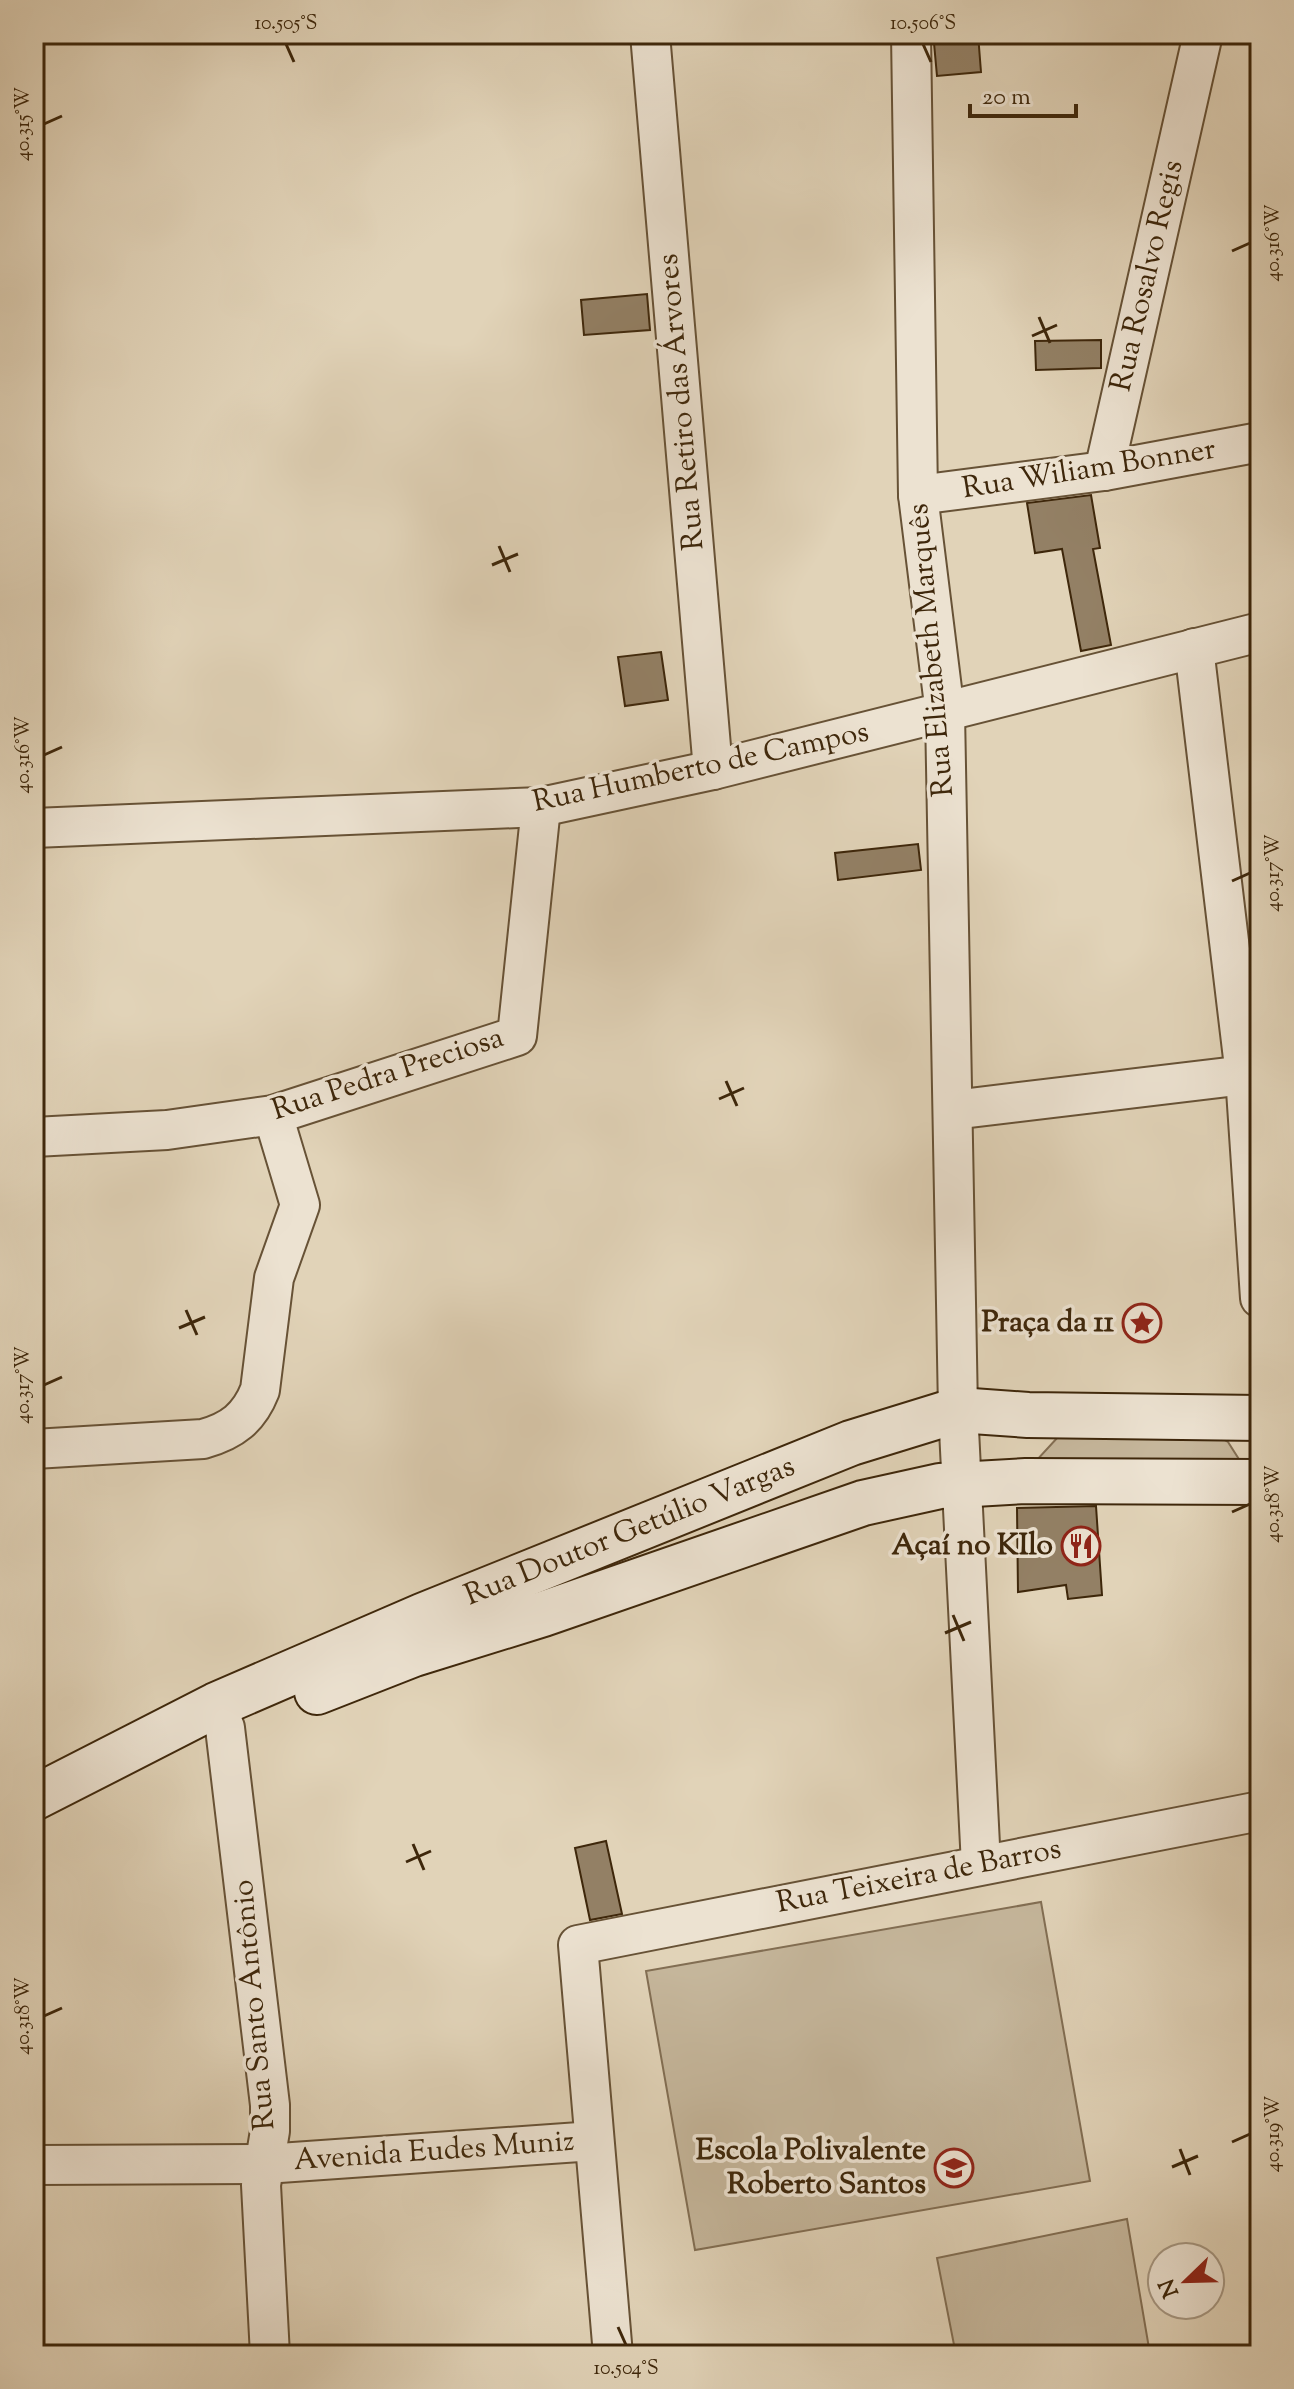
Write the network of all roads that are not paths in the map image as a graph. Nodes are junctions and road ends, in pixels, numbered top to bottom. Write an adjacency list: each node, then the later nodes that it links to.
1 (650, 34): 10 (street, Rua Retiro das Árvores)
2 (911, 34): 6 (street, Rua Elizabeth Marquês)
3 (1203, 34): 5 (street, Rua Rosalvo Regis)
4 (1260, 442): 5 (street, Rua Wiliam Bonner)
5 (1104, 471): 6 (street, Rua Wiliam Bonner)
6 (918, 495): 9 (street, Rua Elizabeth Marquês)
7 (1260, 632): 8 (street, Rua Humberto de Campos)
8 (1194, 648): 9 (street, Rua Humberto de Campos); 13 (street)
9 (945, 713): 10 (street, Rua Humberto de Campos); 14 (street, Rua Elizabeth Marquês)
10 (713, 770): 11 (street, Rua Humberto de Campos)
11 (541, 807): 12 (street, Rua Humberto de Campos); 15 (street, Rua Pedra Preciosa)
12 (34, 828)
13 (1252, 1071): 14 (street); 17 (street)
14 (953, 1110): 18 (street, Rua Elizabeth Marquês)
15 (273, 1115): 16 (street, Rua Pedra Preciosa); 21 (street)
16 (34, 1137)
17 (1260, 1298)
18 (958, 1410): 19 (main road, Rua Doutor Getúlio Vargas); 24 (street, Rua Elizabeth Marquês); 25 (main road, Rua Doutor Getúlio Vargas)
19 (1028, 1415): 20 (main road, Rua Doutor Getúlio Vargas); 22 (main road)
20 (1252, 1419): 23 (main road)
21 (34, 1449)
22 (1026, 1481): 23 (main road, Rua Doutor Getúlio Vargas); 24 (main road, Rua Doutor Getúlio Vargas)
23 (1255, 1482)
24 (963, 1485): 25 (main road, Rua Doutor Getúlio Vargas); 29 (street, Rua Elizabeth Marquês)
25 (220, 1717): 26 (main road, Rua Doutor Getúlio Vargas); 28 (main road, Rua Doutor Getúlio Vargas); 31 (street, Rua Santo Antônio)
26 (34, 1798)
27 (1260, 1811): 29 (street, Rua Teixeira de Barros)
28 (34, 1825)
29 (981, 1865): 30 (street, Rua Teixeira de Barros)
30 (594, 2141): 31 (street, Avenida Eudes Muniz); 34 (street)
31 (265, 2164): 32 (street, Avenida Eudes Muniz); 33 (street, Rua Santo Antônio)
32 (34, 2165)
33 (270, 2355)
34 (613, 2355)

